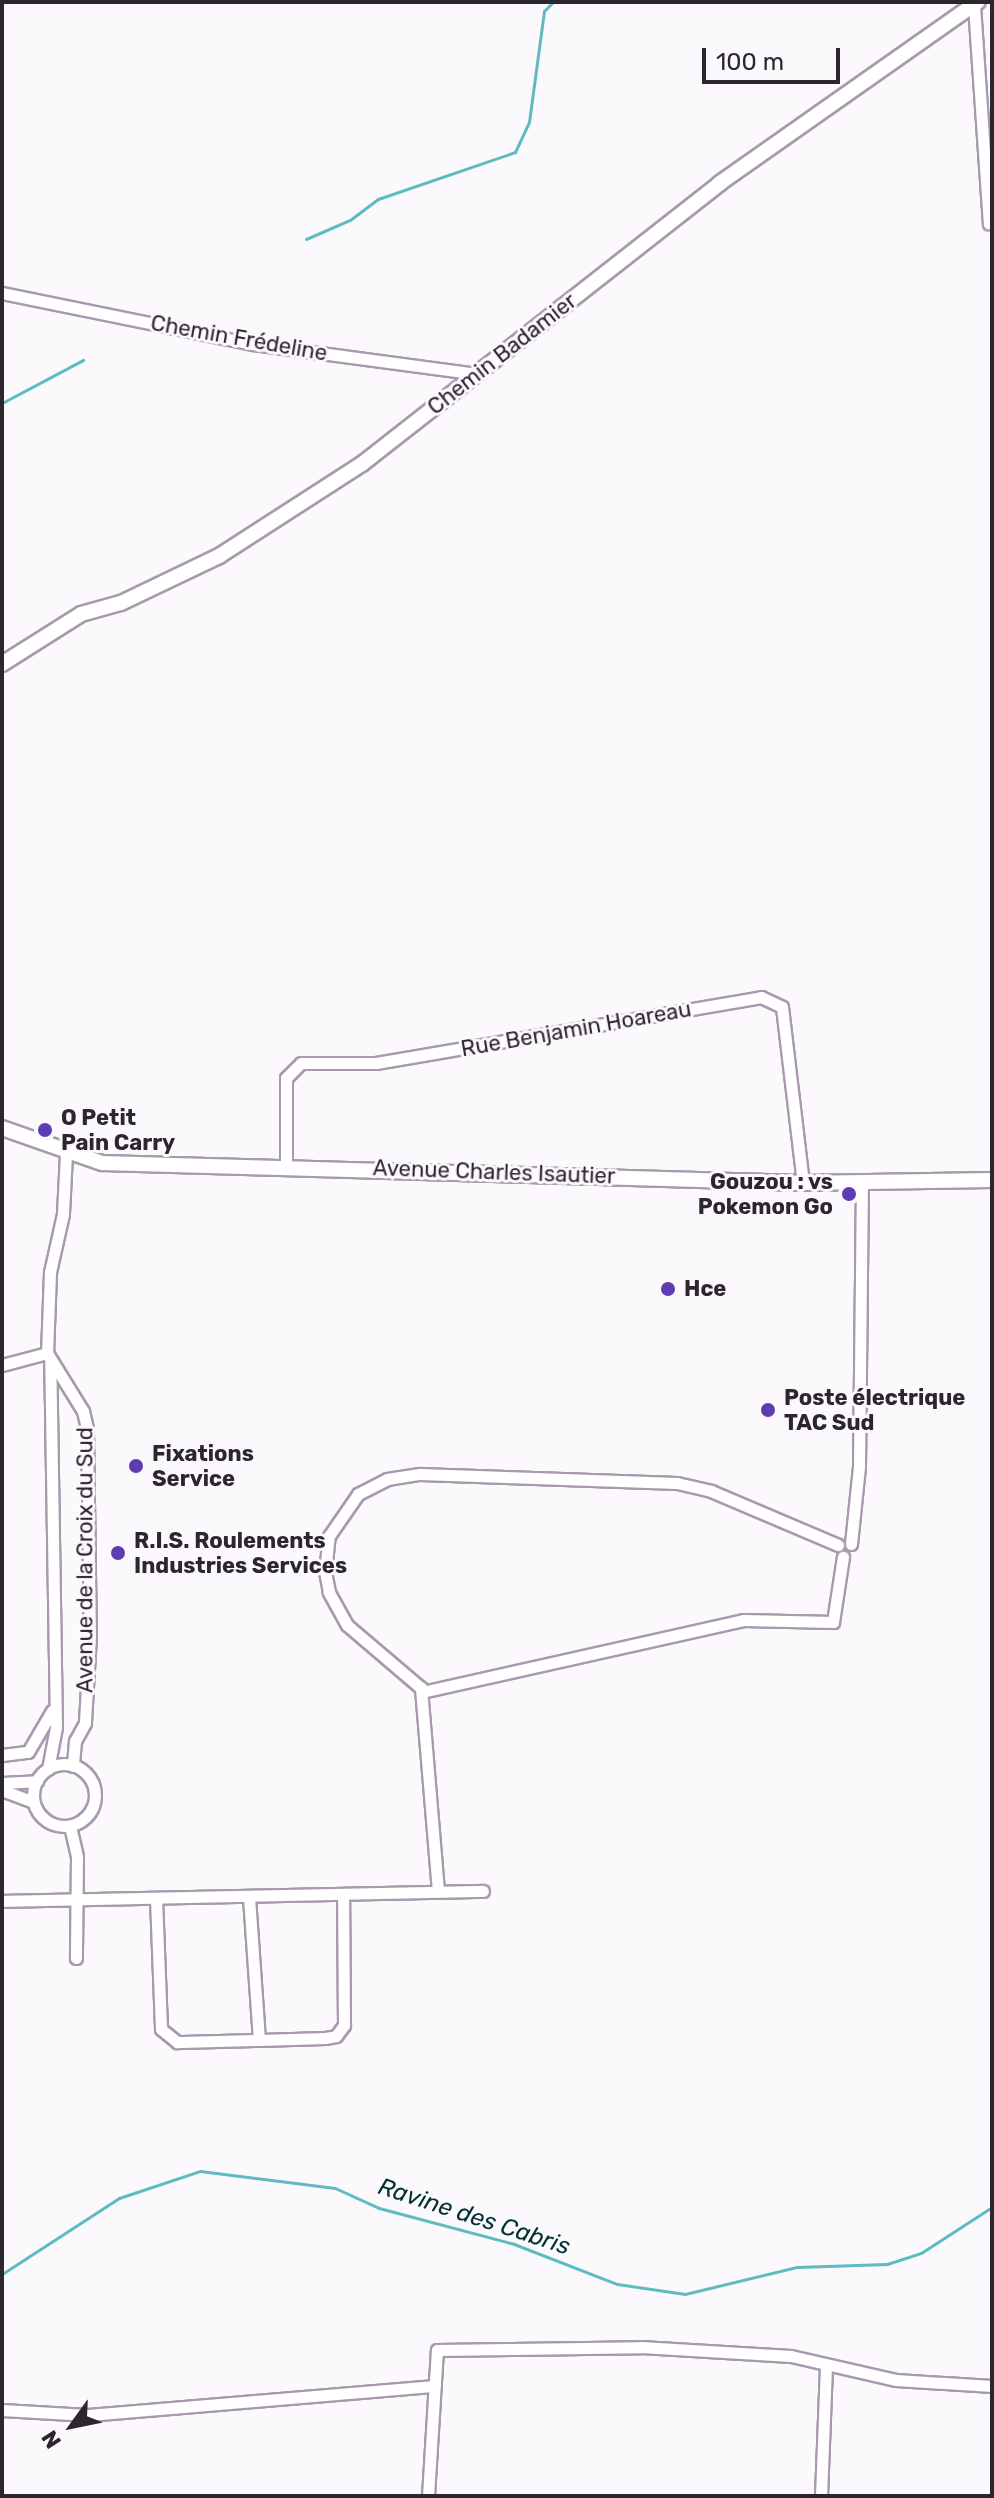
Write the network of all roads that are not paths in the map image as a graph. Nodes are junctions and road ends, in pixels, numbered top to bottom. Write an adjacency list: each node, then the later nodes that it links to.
1 (976, 4): 2 (street); 4 (street, Chemin Badamier)
2 (989, 223)
3 (2, 293): 4 (street, Chemin Frédeline)
4 (477, 374): 5 (street, Chemin Badamier)
5 (2, 664)
6 (2, 1128): 7 (street, Avenue Charles Isautier)
7 (66, 1154): 8 (street, Avenue Charles Isautier); 12 (street)
8 (286, 1167): 10 (street, Avenue Charles Isautier); 10 (street, Rue Benjamin Hoareau)
9 (992, 1180): 11 (street, Avenue Charles Isautier)
10 (803, 1183): 11 (street, Avenue Charles Isautier)
11 (862, 1183): 14 (street)
12 (48, 1357): 13 (street); 16 (street, Avenue de la Croix du Sud); 18 (street, Avenue de la Croix du Sud)
13 (2, 1365)
14 (842, 1547): 15 (street); 15 (street)
15 (422, 1692): 24 (street)
16 (54, 1703): 17 (street); 19 (street, Avenue de la Croix du Sud)
17 (2, 1755)
18 (73, 1766): 19 (street); 23 (street)
19 (48, 1769): 20 (street)
20 (37, 1781): 21 (street); 22 (street)
21 (4, 1782): 22 (street)
22 (34, 1802): 23 (street)
23 (70, 1826): 28 (street)
24 (438, 1891): 25 (street); 26 (street)
25 (483, 1891)
26 (343, 1894): 27 (street); 32 (street)
27 (249, 1896): 29 (street); 32 (street)
28 (78, 1898): 29 (street); 30 (street); 31 (street)
29 (156, 1898): 32 (street)
30 (2, 1901)
31 (76, 1958)
32 (259, 2040)
33 (826, 2365): 34 (street); 35 (street); 38 (street)
34 (435, 2386): 36 (street); 37 (street)
35 (992, 2386)
36 (2, 2410)
37 (428, 2496)
38 (821, 2496)

